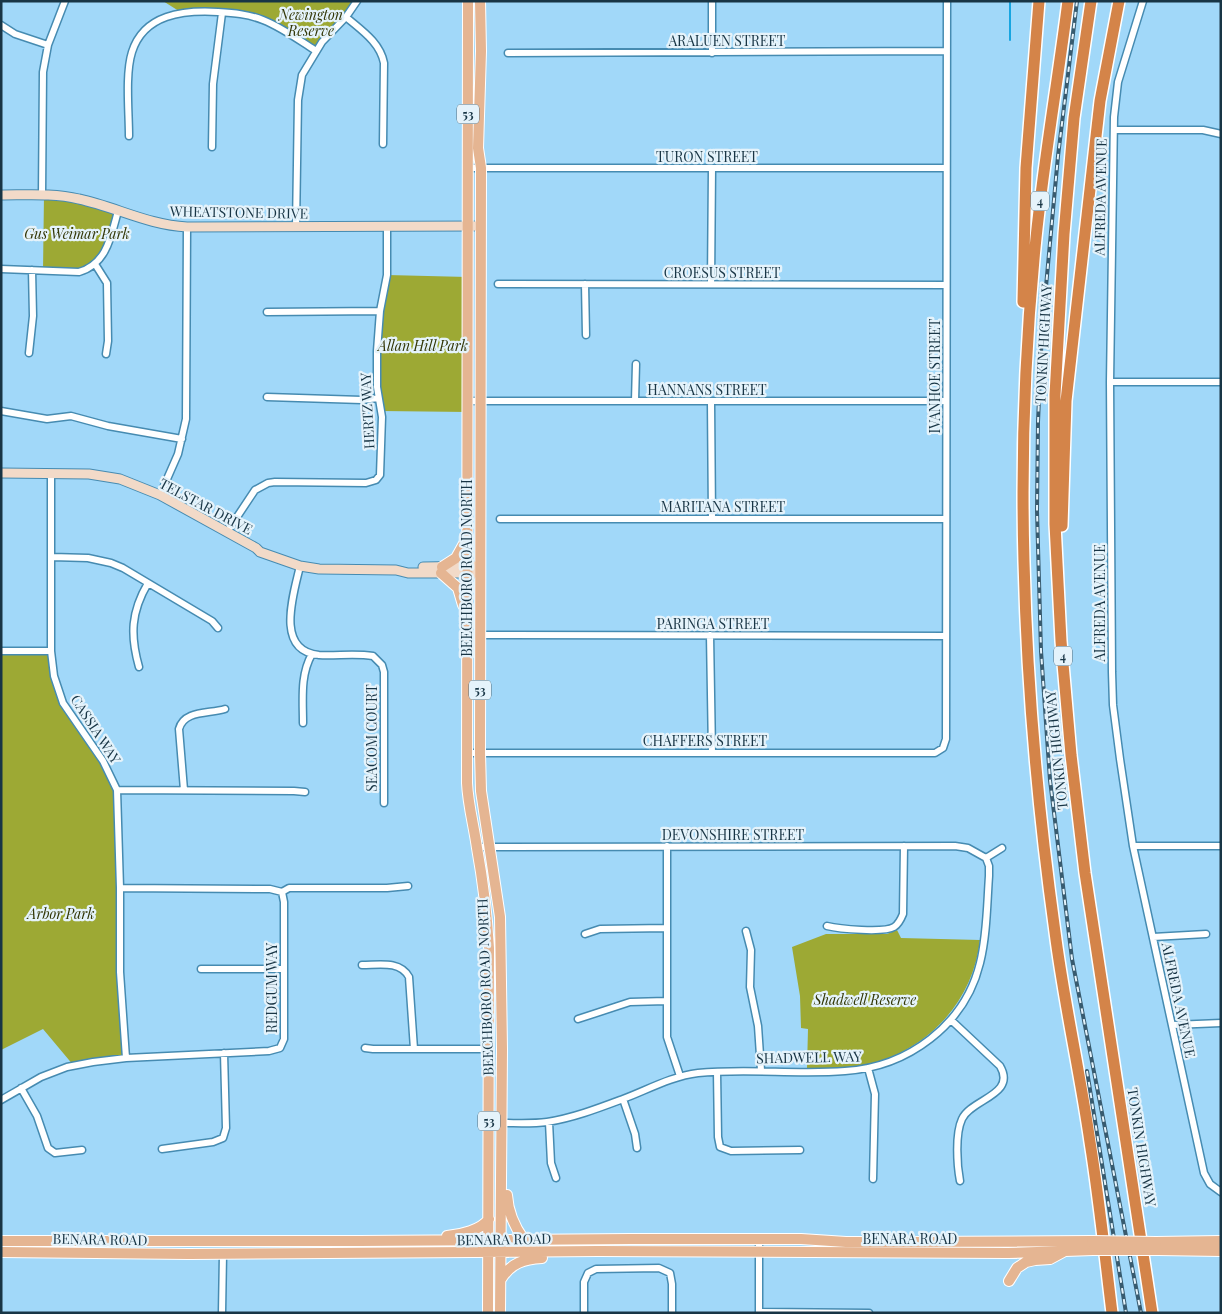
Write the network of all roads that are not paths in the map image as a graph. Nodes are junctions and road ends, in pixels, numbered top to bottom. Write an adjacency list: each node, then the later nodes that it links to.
1 (65, 1): 15 (street)
2 (357, 1): 13 (street)
3 (468, 1): 25 (main road, BEECHBORO ROAD NORTH / 53)
4 (480, 1): 26 (main road, BEECHBORO ROAD NORTH / 53)
5 (712, 1): 19 (street)
6 (947, 1): 17 (street, IVANHOE STREET)
7 (1039, 1): 58 (highway)
8 (1068, 1): 58 (highway, TONKIN HIGHWAY / 4)
9 (1091, 1): 76 (highway, TONKIN HIGHWAY / 4)
10 (1119, 1): 76 (highway)
11 (1143, 1): 20 (street, ALFREDA AVENUE)
12 (222, 13): 16 (street); 22 (street); 24 (street)
13 (346, 17): 16 (street); 23 (street)
14 (1, 24): 15 (street)
15 (48, 45): 30 (street)
16 (316, 51): 35 (street)
17 (947, 51): 19 (street, ARALUEN STREET); 28 (street, IVANHOE STREET)
18 (508, 53): 19 (street, ARALUEN STREET)
19 (712, 53)
20 (1114, 130): 21 (street); 50 (street, ALFREDA AVENUE)
21 (1221, 134)
22 (129, 136)
23 (383, 144)
24 (212, 147)
25 (468, 168): 26 (street, TURON STREET); 32 (main road, BEECHBORO ROAD NORTH / 53)
26 (481, 168): 27 (street, TURON STREET); 33 (main road, BEECHBORO ROAD NORTH / 53)
27 (712, 168): 28 (street, TURON STREET); 42 (street)
28 (946, 168): 43 (street, IVANHOE STREET)
29 (1, 195): 30 (street, WHEATSTONE DRIVE)
30 (42, 195): 31 (street, WHEATSTONE DRIVE)
31 (118, 211): 34 (street, WHEATSTONE DRIVE); 37 (street)
32 (468, 226): 33 (street, WHEATSTONE DRIVE); 36 (street, WHEATSTONE DRIVE); 54 (main road, BEECHBORO ROAD NORTH / 53)
33 (480, 226): 55 (main road, BEECHBORO ROAD NORTH / 53)
34 (187, 227): 35 (street, WHEATSTONE DRIVE); 61 (street)
35 (296, 227): 36 (street, WHEATSTONE DRIVE)
36 (387, 227): 44 (street, HERTZ WAY)
37 (95, 264): 39 (street); 48 (street)
38 (1, 270): 39 (street)
39 (32, 270): 47 (street)
40 (498, 284): 41 (street, CROESUS STREET)
41 (585, 284): 42 (street, CROESUS STREET); 46 (street)
42 (712, 284): 43 (street, CROESUS STREET)
43 (946, 285): 57 (street, IVANHOE STREET)
44 (380, 311): 45 (street); 53 (street, HERTZ WAY)
45 (266, 312)
46 (586, 335)
47 (29, 353)
48 (106, 354)
49 (636, 364): 56 (street)
50 (1110, 382): 51 (street); 98 (street, ALFREDA AVENUE)
51 (1221, 382)
52 (266, 397): 53 (street)
53 (378, 398): 68 (street, HERTZ WAY)
54 (468, 401): 55 (street, HANNANS STREET); 69 (main road, BEECHBORO ROAD NORTH / 53)
55 (480, 401): 56 (street, HANNANS STREET); 74 (main road, BEECHBORO ROAD NORTH / 53)
56 (635, 401): 59 (street, HANNANS STREET)
57 (946, 401): 59 (street, HANNANS STREET); 67 (street, IVANHOE STREET)
58 (1025, 401): 186 (highway, TONKIN HIGHWAY / 4)
59 (711, 402): 66 (street)
60 (1, 411): 61 (street)
61 (182, 439): 64 (street)
62 (1, 473): 63 (street, TELSTAR DRIVE)
63 (51, 474): 64 (street, TELSTAR DRIVE); 70 (street, CASSIA WAY)
64 (160, 495): 68 (street, TELSTAR DRIVE)
65 (500, 519): 66 (street, MARITANA STREET)
66 (712, 519): 67 (street, MARITANA STREET)
67 (946, 519): 81 (street, IVANHOE STREET)
68 (227, 532): 71 (street, TELSTAR DRIVE)
69 (467, 538): 72 (main road); 73 (main road, BEECHBORO ROAD NORTH / 53)
70 (52, 557): 75 (street); 83 (street, CASSIA WAY)
71 (300, 566): 72 (street, TELSTAR DRIVE); 84 (street)
72 (442, 570): 73 (street, TELSTAR DRIVE); 77 (main road)
73 (466, 570): 74 (street, TELSTAR DRIVE); 77 (main road, BEECHBORO ROAD NORTH / 53)
74 (480, 570): 79 (main road, BEECHBORO ROAD NORTH / 53)
75 (148, 583): 78 (street); 85 (street)
76 (1060, 613): 187 (highway, TONKIN HIGHWAY / 4)
77 (466, 621): 89 (main road, BEECHBORO ROAD NORTH / 53)
78 (218, 628)
79 (480, 635): 80 (street, PARINGA STREET); 90 (main road, BEECHBORO ROAD NORTH / 53)
80 (710, 636): 81 (street, PARINGA STREET); 91 (street)
81 (946, 636): 88 (street, IVANHOE STREET)
82 (1, 651): 83 (street)
83 (51, 651): 92 (street, CASSIA WAY)
84 (312, 654): 87 (street); 95 (street, SEACOM COURT)
85 (139, 667)
86 (225, 709): 93 (street)
87 (303, 724)
88 (941, 750): 91 (street, CHAFFERS STREET)
89 (468, 753): 90 (street, CHAFFERS STREET); 100 (main road, BEECHBORO ROAD NORTH / 53)
90 (480, 753): 91 (street, CHAFFERS STREET); 101 (main road, BEECHBORO ROAD NORTH / 53)
91 (712, 753)
92 (117, 790): 93 (street); 105 (street, CASSIA WAY)
93 (184, 790): 94 (street)
94 (305, 792)
95 (384, 803)
96 (666, 846): 97 (street, DEVONSHIRE STREET); 101 (street, DEVONSHIRE STREET); 108 (street)
97 (904, 846): 103 (street, DEVONSHIRE STREET); 107 (street)
98 (1133, 846): 99 (street); 112 (street, ALFREDA AVENUE)
99 (1221, 846)
100 (477, 847): 101 (street, DEVONSHIRE STREET); 124 (main road, BEECHBORO ROAD NORTH / 53)
101 (490, 847): 121 (main road, BEECHBORO ROAD NORTH / 53)
102 (1002, 848): 103 (street)
103 (986, 858): 118 (street, SHADWELL WAY)
104 (408, 886): 106 (street)
105 (120, 888): 106 (street); 126 (street, CASSIA WAY)
106 (282, 892): 115 (street, REDGUM WAY)
107 (827, 926)
108 (666, 928): 110 (street); 116 (street)
109 (746, 931): 129 (street)
110 (585, 934)
111 (1206, 934): 112 (street)
112 (1153, 938): 120 (street, ALFREDA AVENUE)
113 (362, 965): 123 (street)
114 (201, 969): 115 (street)
115 (284, 969): 125 (street, REDGUM WAY)
116 (666, 1001): 117 (street); 131 (street)
117 (578, 1019)
118 (951, 1020): 128 (street, SHADWELL WAY); 146 (street)
119 (1221, 1023): 120 (street)
120 (1173, 1025): 147 (street, ALFREDA AVENUE)
121 (502, 1029): 124 (street); 127 (main road, BEECHBORO ROAD NORTH / 53)
122 (365, 1048): 123 (street)
123 (414, 1049): 124 (street)
124 (489, 1049): 127 (street); 135 (main road, BEECHBORO ROAD NORTH / 53)
125 (224, 1053): 126 (street, REDGUM WAY); 140 (street)
126 (126, 1058): 132 (street, REDGUM WAY)
127 (502, 1064): 137 (main road, BEECHBORO ROAD NORTH / 53)
128 (868, 1068): 129 (street, SHADWELL WAY); 145 (street)
129 (761, 1070): 130 (street, SHADWELL WAY)
130 (717, 1072): 131 (street, SHADWELL WAY); 142 (street)
131 (680, 1076): 133 (street, SHADWELL WAY)
132 (21, 1088): 134 (street, REDGUM WAY); 141 (street)
133 (623, 1099): 136 (street, SHADWELL WAY); 139 (street)
134 (1, 1100)
135 (489, 1108): 137 (street); 138 (main road, BEECHBORO ROAD NORTH / 53)
136 (549, 1122): 137 (street, SHADWELL WAY); 144 (street)
137 (502, 1123): 138 (street); 143 (main road, BEECHBORO ROAD NORTH / 53)
138 (489, 1139): 148 (main road, BEECHBORO ROAD NORTH / 53)
139 (637, 1148)
140 (162, 1149)
141 (82, 1150)
142 (800, 1150)
143 (502, 1152): 153 (main road, BEECHBORO ROAD NORTH / 53); 154 (main road)
144 (556, 1178)
145 (873, 1179)
146 (960, 1181)
147 (1221, 1192)
148 (489, 1218): 149 (main road); 152 (main road, BEECHBORO ROAD NORTH / 53)
149 (418, 1238): 152 (main road, BENARA ROAD); 163 (main road); 172 (main road)
150 (631, 1239): 151 (main road, BENARA ROAD); 154 (main road, BENARA ROAD); 165 (main road)
151 (759, 1239): 159 (main road, BENARA ROAD); 166 (street)
152 (489, 1240): 153 (main road, BENARA ROAD); 173 (main road, BEECHBORO ROAD NORTH / 53)
153 (501, 1240): 154 (main road, BENARA ROAD); 174 (main road, BEECHBORO ROAD NORTH / 53)
154 (524, 1240)
155 (1, 1241): 157 (main road, BENARA ROAD)
156 (1221, 1241): 162 (main road, BENARA ROAD)
157 (91, 1242): 158 (main road, BENARA ROAD); 171 (main road)
158 (223, 1242): 163 (main road, BENARA ROAD); 176 (main road)
159 (846, 1242): 160 (main road, BENARA ROAD); 170 (main road)
160 (905, 1242): 161 (main road, BENARA ROAD); 175 (main road, BENARA ROAD)
161 (1093, 1246): 162 (main road, BENARA ROAD, bridge); 167 (main road, BENARA ROAD)
162 (1157, 1246): 168 (main road, BENARA ROAD)
163 (361, 1247): 172 (main road, BENARA ROAD); 176 (main road, BENARA ROAD)
164 (598, 1251): 165 (main road, BENARA ROAD); 174 (main road, BENARA ROAD); 177 (main road)
165 (670, 1251): 166 (main road, BENARA ROAD)
166 (759, 1251): 170 (main road, BENARA ROAD); 184 (street)
167 (1066, 1251): 175 (main road, BENARA ROAD); 178 (main road)
168 (1221, 1251)
169 (1, 1252): 171 (main road, BENARA ROAD)
170 (884, 1252): 175 (main road, BENARA ROAD)
171 (91, 1253): 176 (main road, BENARA ROAD)
172 (409, 1253): 173 (main road, BENARA ROAD)
173 (488, 1253): 174 (main road, BENARA ROAD); 180 (main road, BEECHBORO ROAD NORTH / 53)
174 (501, 1253): 177 (main road, BEECHBORO ROAD NORTH / 53)
175 (1008, 1253)
176 (223, 1254): 179 (street)
177 (501, 1279): 181 (main road, BEECHBORO ROAD NORTH / 53)
178 (1009, 1281)
179 (222, 1313)
180 (488, 1313)
181 (500, 1313)
182 (584, 1313): 183 (street)
183 (672, 1313)
184 (759, 1313): 185 (street)
185 (869, 1313)
186 (1112, 1313)
187 (1152, 1313)

